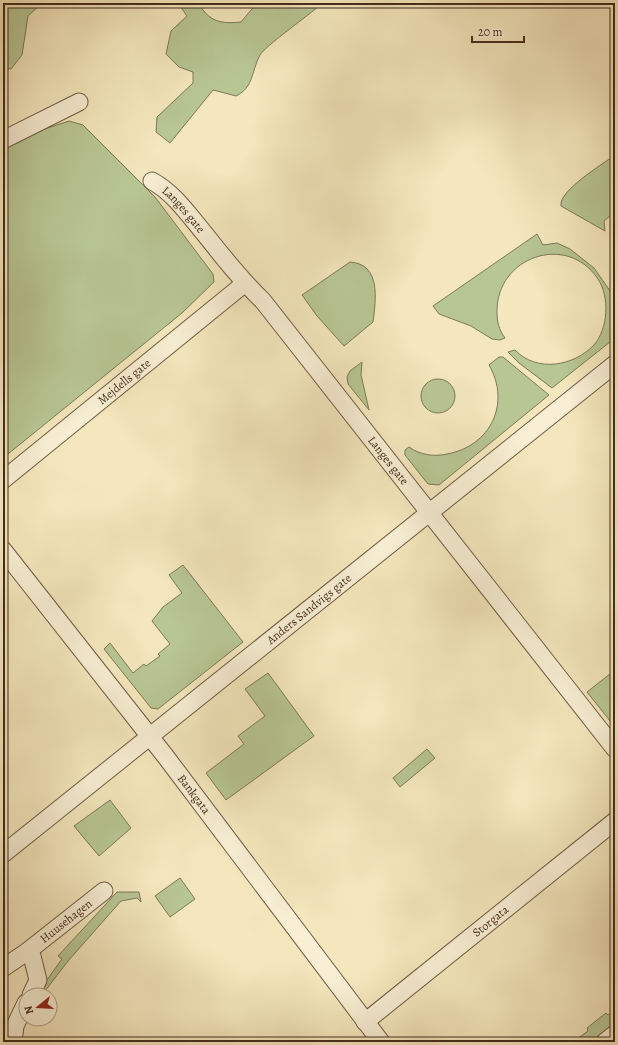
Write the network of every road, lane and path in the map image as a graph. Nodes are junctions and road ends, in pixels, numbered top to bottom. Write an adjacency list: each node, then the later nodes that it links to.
1 (78, 102): 2 (street)
2 (3, 140)
3 (152, 181): 4 (street, Langes gate)
4 (244, 284): 6 (street, Mejdells gate); 7 (street, Langes gate)
5 (615, 364): 7 (street, Anders Sandvigs gate)
6 (3, 480)
7 (428, 514): 9 (street, Anders Sandvigs gate); 10 (street, Langes gate)
8 (3, 550): 9 (street, Bankgata)
9 (150, 736): 12 (street, Anders Sandvigs gate); 18 (street, Bankgata)
10 (615, 749)
11 (615, 821): 18 (street, Storgata)
12 (3, 854)
13 (104, 890): 14 (street, Huusehagen)
14 (28, 951): 15 (street, Huusehagen); 16 (street, Huusehagen)
15 (3, 968)
16 (35, 987)
17 (18, 1020): 20 (street)
18 (365, 1022): 21 (street, Bankgata)
19 (615, 1034): 22 (street)
20 (13, 1042)
21 (381, 1042)
22 (605, 1042)

